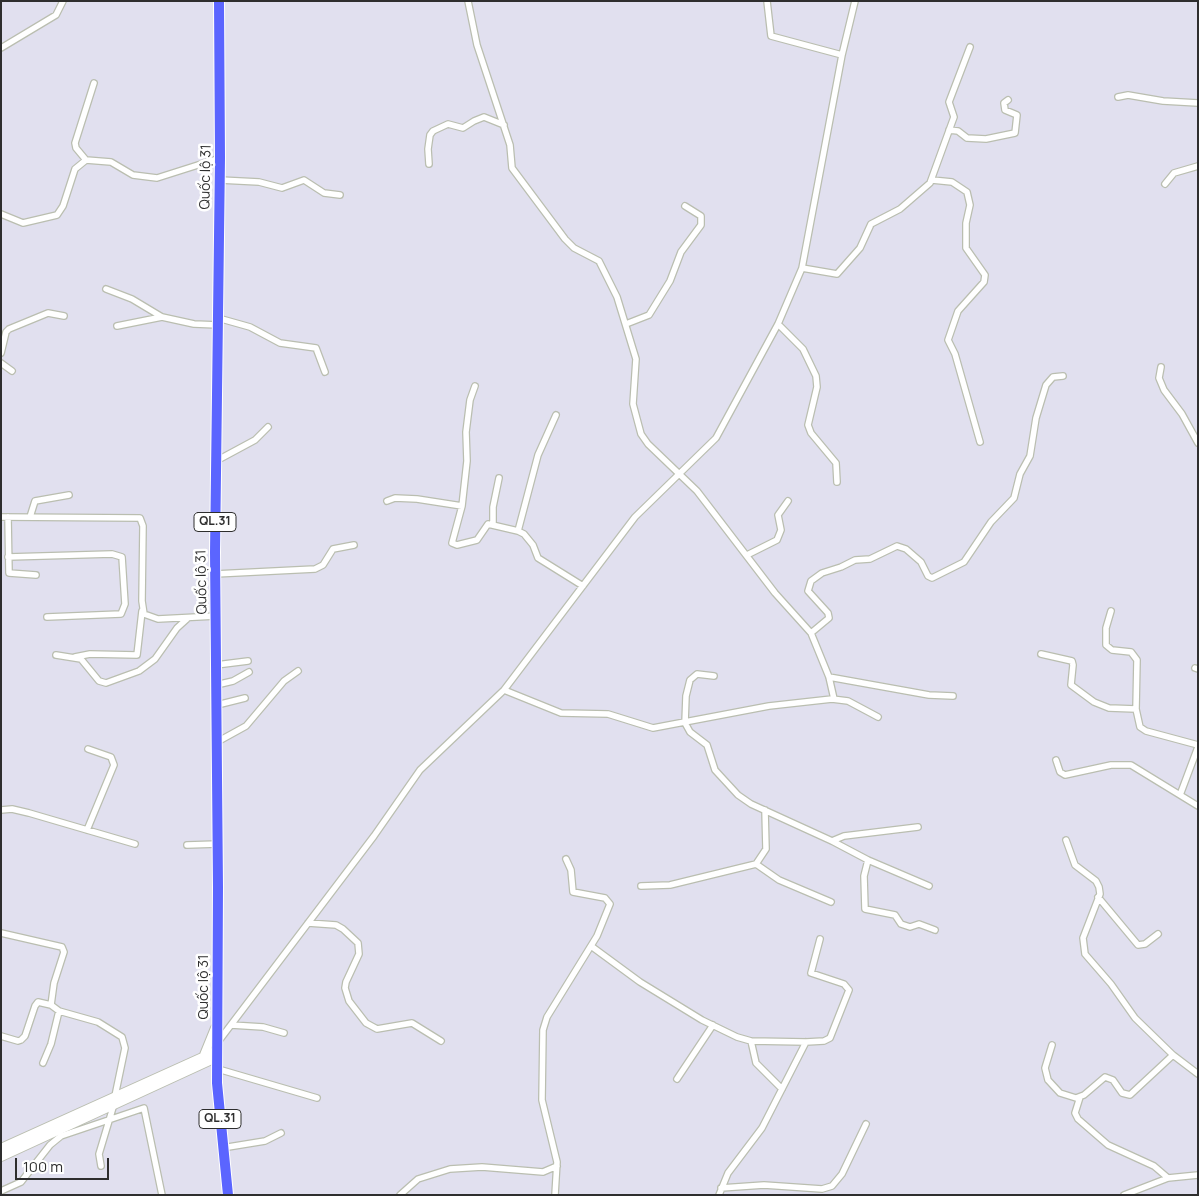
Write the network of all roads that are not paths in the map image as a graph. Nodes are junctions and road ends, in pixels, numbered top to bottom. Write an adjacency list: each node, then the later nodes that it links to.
1 (63, 1): 7 (street)
2 (219, 1): 15 (highway, Quốc lộ 31 / QL.31)
3 (468, 1): 13 (street)
4 (767, 1): 8 (street)
5 (855, 1): 8 (street)
6 (970, 47): 14 (street)
7 (1, 48)
8 (842, 55): 25 (street)
9 (94, 83): 16 (street)
10 (1118, 97): 12 (street)
11 (1008, 100): 14 (street)
12 (1198, 103)
13 (504, 125): 17 (street); 30 (street)
14 (949, 130): 20 (street)
15 (220, 158): 16 (street); 19 (highway, Quốc lộ 31 / QL.31)
16 (86, 160): 24 (street)
17 (429, 164)
18 (1198, 166): 21 (street)
19 (220, 180): 22 (street); 29 (highway, Quốc lộ 31 / QL.31)
20 (932, 180): 25 (street); 42 (street)
21 (1165, 184)
22 (340, 195)
23 (685, 206): 30 (street)
24 (1, 214)
25 (802, 268): 31 (street)
26 (106, 289): 28 (street)
27 (64, 316): 33 (street)
28 (162, 318): 29 (street); 32 (street)
29 (219, 321): 37 (street); 44 (highway, Quốc lộ 31 / QL.31)
30 (626, 324): 45 (street)
31 (778, 324): 45 (street); 47 (street)
32 (116, 326)
33 (1, 353)
34 (1, 363): 36 (street)
35 (1162, 367): 43 (street)
36 (12, 371)
37 (325, 372)
38 (1063, 376): 67 (street)
39 (475, 386): 51 (street)
40 (556, 415): 55 (street)
41 (268, 427): 44 (street)
42 (980, 442)
43 (1198, 443)
44 (216, 461): 59 (highway, Quốc lộ 31 / QL.31)
45 (679, 473): 57 (street); 61 (street)
46 (499, 478): 54 (street)
47 (837, 482)
48 (69, 495): 53 (street)
49 (387, 501): 51 (street)
50 (788, 501): 57 (street)
51 (462, 506): 54 (street)
52 (5, 517): 53 (street); 58 (street)
53 (30, 517): 62 (street)
54 (493, 524): 55 (street)
55 (518, 531): 61 (street)
56 (354, 545): 59 (street)
57 (747, 555): 67 (street)
58 (8, 557): 60 (street); 65 (street)
59 (215, 574): 64 (highway, Quốc lộ 31 / QL.31)
60 (36, 575)
61 (583, 586): 78 (street)
62 (142, 609): 66 (street); 70 (street)
63 (1111, 612): 83 (street)
64 (216, 616): 66 (street); 72 (highway, Quốc lộ 31 / QL.31)
65 (47, 617)
66 (188, 618): 70 (street)
67 (810, 633): 76 (street)
68 (1041, 654): 83 (street)
69 (56, 655): 70 (street)
70 (75, 657)
71 (248, 661): 72 (street)
72 (216, 665): 77 (highway, Quốc lộ 31 / QL.31)
73 (249, 672): 77 (street)
74 (298, 672): 86 (street)
75 (714, 676): 85 (street)
76 (829, 677): 79 (street); 81 (street)
77 (216, 685): 82 (highway, Quốc lộ 31 / QL.31)
78 (504, 690): 85 (street); 108 (street)
79 (953, 696)
80 (245, 698): 82 (street)
81 (834, 698): 84 (street); 85 (street)
82 (217, 705): 86 (highway, Quốc lộ 31 / QL.31)
83 (1136, 709): 87 (street)
84 (878, 717)
85 (685, 723): 93 (street)
86 (217, 742): 99 (highway, Quốc lộ 31 / QL.31)
87 (1198, 746): 90 (street)
88 (88, 749): 95 (street)
89 (1056, 760): 90 (street)
90 (1180, 795): 91 (street)
91 (1198, 806)
92 (1, 810): 95 (street)
93 (765, 810): 96 (street); 103 (street)
94 (918, 827): 96 (street)
95 (87, 830): 98 (street)
96 (832, 840): 102 (street)
97 (1066, 840): 106 (street)
98 (135, 844)
99 (218, 844): 100 (street); 116 (highway, Quốc lộ 31 / QL.31)
100 (187, 845)
101 (566, 859): 113 (street)
102 (868, 860): 105 (street); 109 (street)
103 (756, 864): 104 (street); 107 (street)
104 (641, 886)
105 (929, 886)
106 (1098, 897): 111 (street); 126 (street)
107 (831, 902)
108 (308, 923): 117 (street); 121 (street)
109 (935, 930)
110 (1, 933): 114 (street)
111 (1158, 934)
112 (820, 940): 123 (street)
113 (591, 946): 118 (street); 145 (street)
114 (51, 1005): 115 (street); 120 (street)
115 (59, 1012): 128 (street); 134 (street)
116 (218, 1019): 125 (highway, Quốc lộ 31 / QL.31); 127 (street)
117 (231, 1025): 119 (street); 125 (street)
118 (713, 1026): 122 (street); 131 (street)
119 (284, 1032)
120 (1, 1036)
121 (441, 1041)
122 (751, 1041): 123 (street); 133 (street)
123 (806, 1042): 133 (street)
124 (1052, 1045): 135 (street)
125 (218, 1050): 127 (street); 129 (highway, QL.31)
126 (1174, 1055): 130 (street); 135 (street)
127 (204, 1059): 132 (street); 134 (street); 137 (street)
128 (43, 1063)
129 (218, 1069): 132 (highway, QL.31); 136 (street)
130 (1198, 1074)
131 (677, 1079)
132 (217, 1083): 142 (highway, QL.31)
133 (782, 1089): 148 (street)
134 (116, 1096): 141 (street)
135 (1080, 1097): 147 (street)
136 (317, 1098)
137 (114, 1104): 138 (street); 143 (street)
138 (110, 1120): 144 (street); 149 (street); 150 (street)
139 (866, 1124): 148 (street)
140 (281, 1133): 142 (street)
141 (1, 1148)
142 (222, 1148): 151 (highway, QL.31)
143 (1, 1157)
144 (101, 1166)
145 (557, 1166): 152 (street); 153 (street)
146 (1198, 1175): 147 (street)
147 (1168, 1178): 155 (street)
148 (721, 1188): 154 (street)
149 (1, 1191)
150 (162, 1195)
151 (228, 1195)
152 (400, 1195)
153 (555, 1195)
154 (719, 1195)
155 (1124, 1195)

